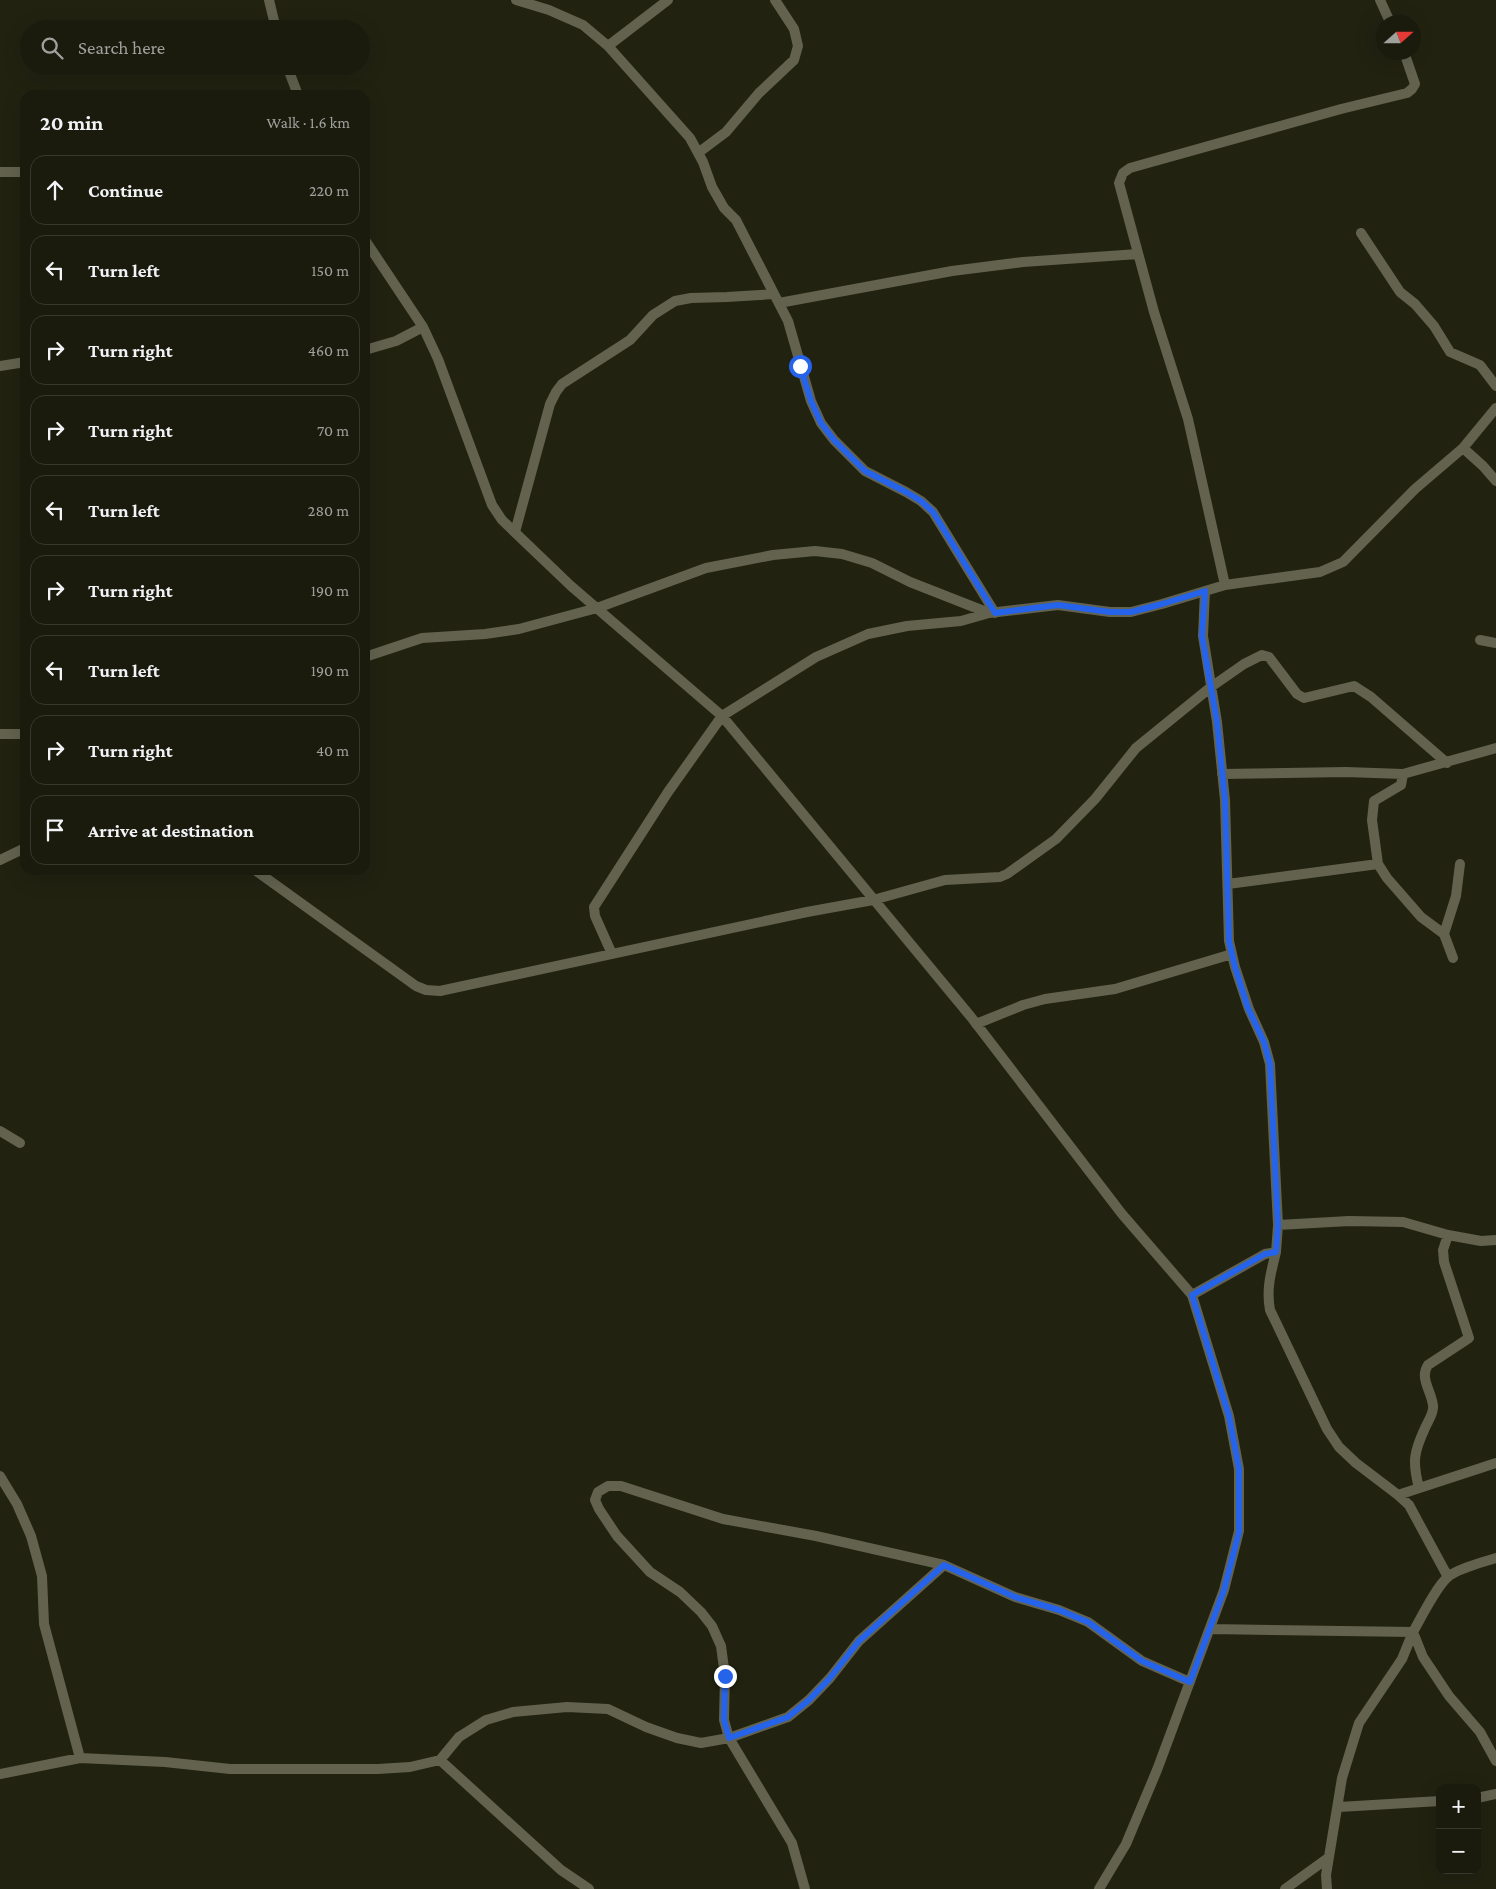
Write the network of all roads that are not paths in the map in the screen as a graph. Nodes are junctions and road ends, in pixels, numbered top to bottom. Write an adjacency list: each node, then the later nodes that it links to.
1 (269, 0): 7 (street)
2 (516, 0): 8 (street)
3 (668, 0): 8 (street)
4 (776, 0): 12 (street)
5 (1380, 0): 6 (street)
6 (1387, 15)
7 (274, 20)
8 (608, 46): 12 (street)
9 (1407, 60): 17 (street)
10 (291, 75): 11 (street)
11 (296, 90)
12 (698, 153): 18 (street)
13 (0, 172): 14 (street)
14 (20, 172)
15 (1361, 233): 24 (street)
16 (370, 248): 20 (street)
17 (1138, 254): 19 (street); 29 (street)
18 (774, 294): 19 (street); 28 (street)
19 (779, 303): 32 (street)
20 (423, 327): 21 (street); 28 (street)
21 (370, 348)
22 (20, 363): 23 (street)
23 (0, 366)
24 (1496, 386)
25 (1496, 408): 26 (street)
26 (1462, 448): 27 (street); 29 (street)
27 (1496, 481)
28 (515, 532): 31 (street)
29 (1225, 585): 30 (street)
30 (1205, 591): 32 (street); 36 (street)
31 (597, 608): 32 (street); 35 (street); 37 (street)
32 (992, 613): 37 (street)
33 (1480, 640): 34 (street)
34 (1496, 643)
35 (370, 655)
36 (1211, 688): 41 (street); 42 (street); 50 (street)
37 (722, 716): 50 (street); 52 (street)
38 (0, 734): 39 (street)
39 (20, 734)
40 (1496, 748): 41 (street)
41 (1447, 763): 43 (street)
42 (1222, 774): 43 (street); 49 (street)
43 (1403, 774): 46 (street)
44 (20, 850): 45 (street)
45 (0, 860)
46 (1378, 864): 49 (street); 51 (street)
47 (1460, 864): 51 (street)
48 (263, 875): 52 (street)
49 (1228, 884): 53 (street)
50 (873, 900): 52 (street); 55 (street)
51 (1444, 934): 54 (street)
52 (612, 954)
53 (1232, 954): 55 (street); 58 (street)
54 (1453, 958)
55 (976, 1024): 62 (street)
56 (0, 1131): 57 (street)
57 (20, 1143)
58 (1278, 1225): 59 (street); 61 (street)
59 (1448, 1235): 60 (street); 65 (street)
60 (1496, 1240)
61 (1276, 1252): 62 (street); 66 (street)
62 (1192, 1295): 70 (street)
63 (1496, 1463): 65 (street)
64 (0, 1476): 74 (street)
65 (1419, 1488): 66 (street)
66 (1398, 1495): 69 (street)
67 (1496, 1558): 69 (street)
68 (944, 1565): 72 (street); 73 (street); 73 (street)
69 (1448, 1577): 71 (street)
70 (1210, 1629): 71 (street); 72 (street)
71 (1413, 1632): 76 (street); 81 (street)
72 (1190, 1682): 85 (street)
73 (729, 1738): 75 (street); 84 (street)
74 (80, 1758): 75 (street); 77 (street)
75 (440, 1760): 83 (street)
76 (1496, 1761)
77 (0, 1774)
78 (1496, 1794): 79 (street)
79 (1481, 1797)
80 (1436, 1801): 81 (street)
81 (1339, 1807): 82 (street)
82 (1328, 1858): 86 (street); 87 (street)
83 (589, 1889)
84 (805, 1889)
85 (1099, 1889)
86 (1285, 1889)
87 (1328, 1889)

